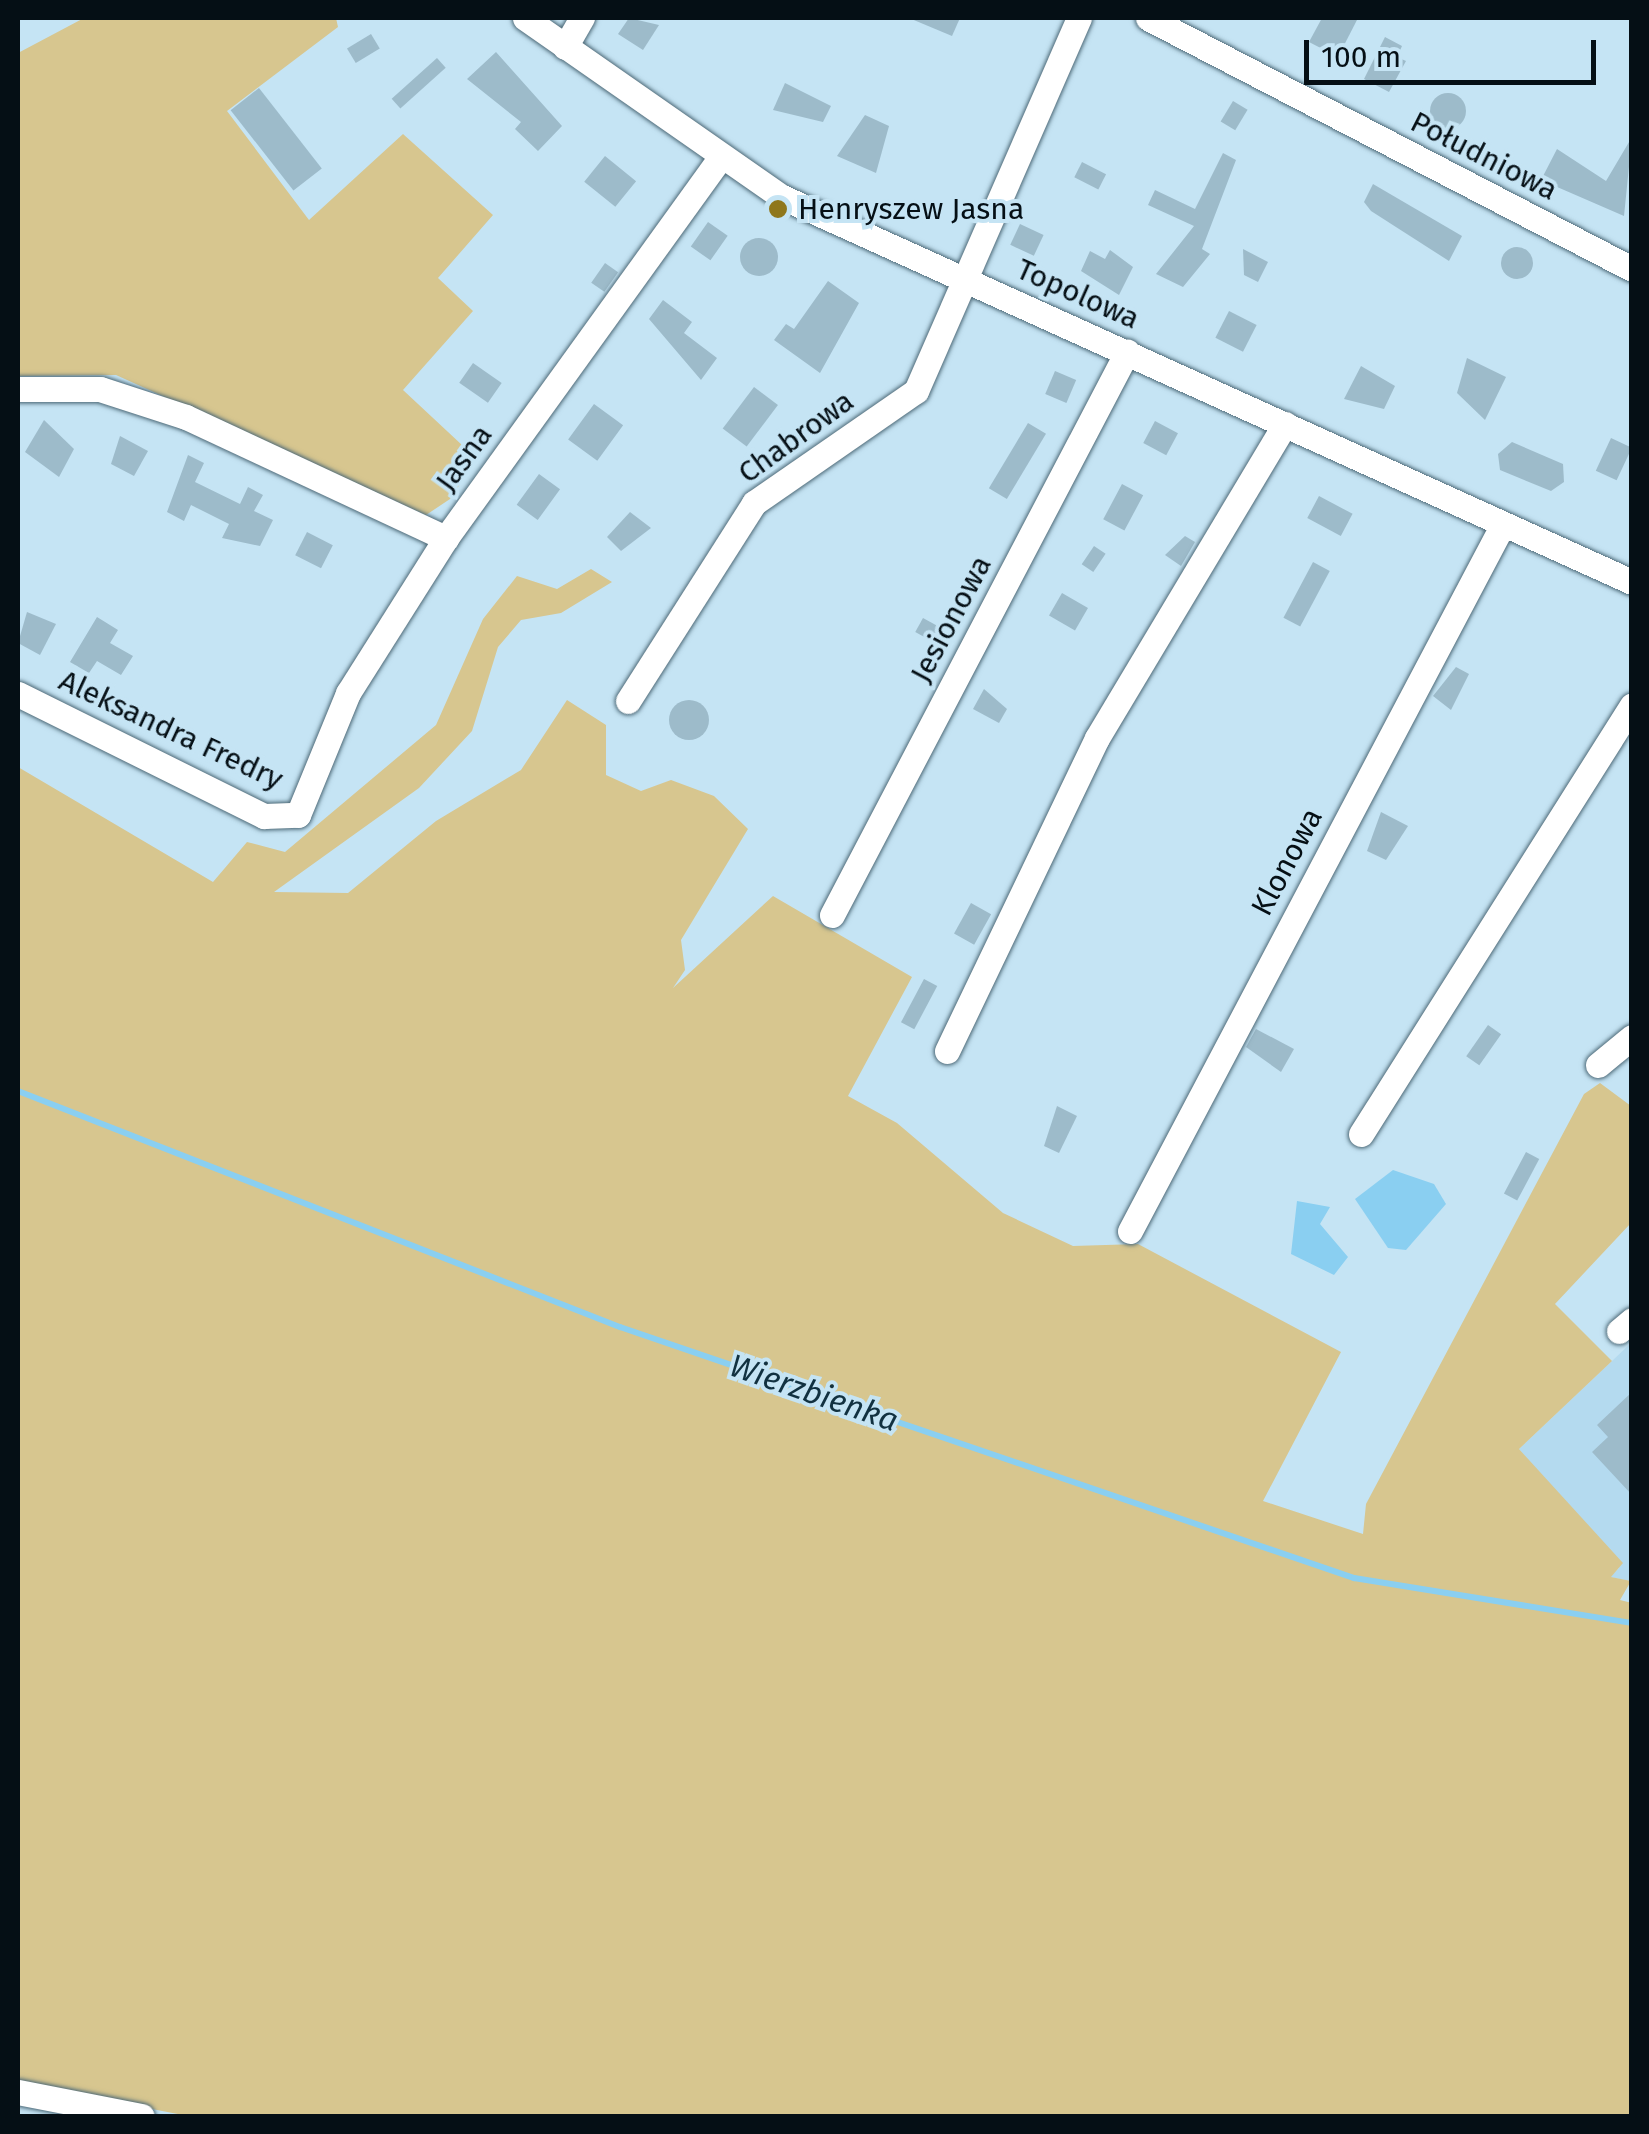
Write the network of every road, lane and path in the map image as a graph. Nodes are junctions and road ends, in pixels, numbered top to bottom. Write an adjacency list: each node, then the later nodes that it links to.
1 (524, 18): 5 (street, Topolowa)
2 (582, 18): 5 (street)
3 (1080, 18): 8 (street, Chabrowa)
4 (1148, 18): 7 (street, Południowa)
5 (564, 47): 6 (street, Topolowa)
6 (719, 160): 8 (street, Topolowa); 13 (street, Jasna)
7 (1632, 270)
8 (967, 280): 9 (street, Topolowa); 16 (street, Chabrowa)
9 (1127, 352): 11 (street, Topolowa); 19 (street, Jesionowa)
10 (18, 389): 13 (street)
11 (1286, 424): 12 (street, Topolowa); 21 (street)
12 (1503, 524): 14 (street, Topolowa); 24 (street, Klonowa)
13 (446, 538): 18 (street, Jasna)
14 (1632, 582)
15 (18, 694): 18 (street, Aleksandra Fredry)
16 (628, 702)
17 (1632, 705): 23 (street)
18 (298, 814)
19 (832, 915)
20 (1632, 1037): 22 (street)
21 (947, 1052)
22 (1598, 1065)
23 (1362, 1134)
24 (1130, 1231)
25 (18, 2092): 26 (street)
26 (142, 2116)

